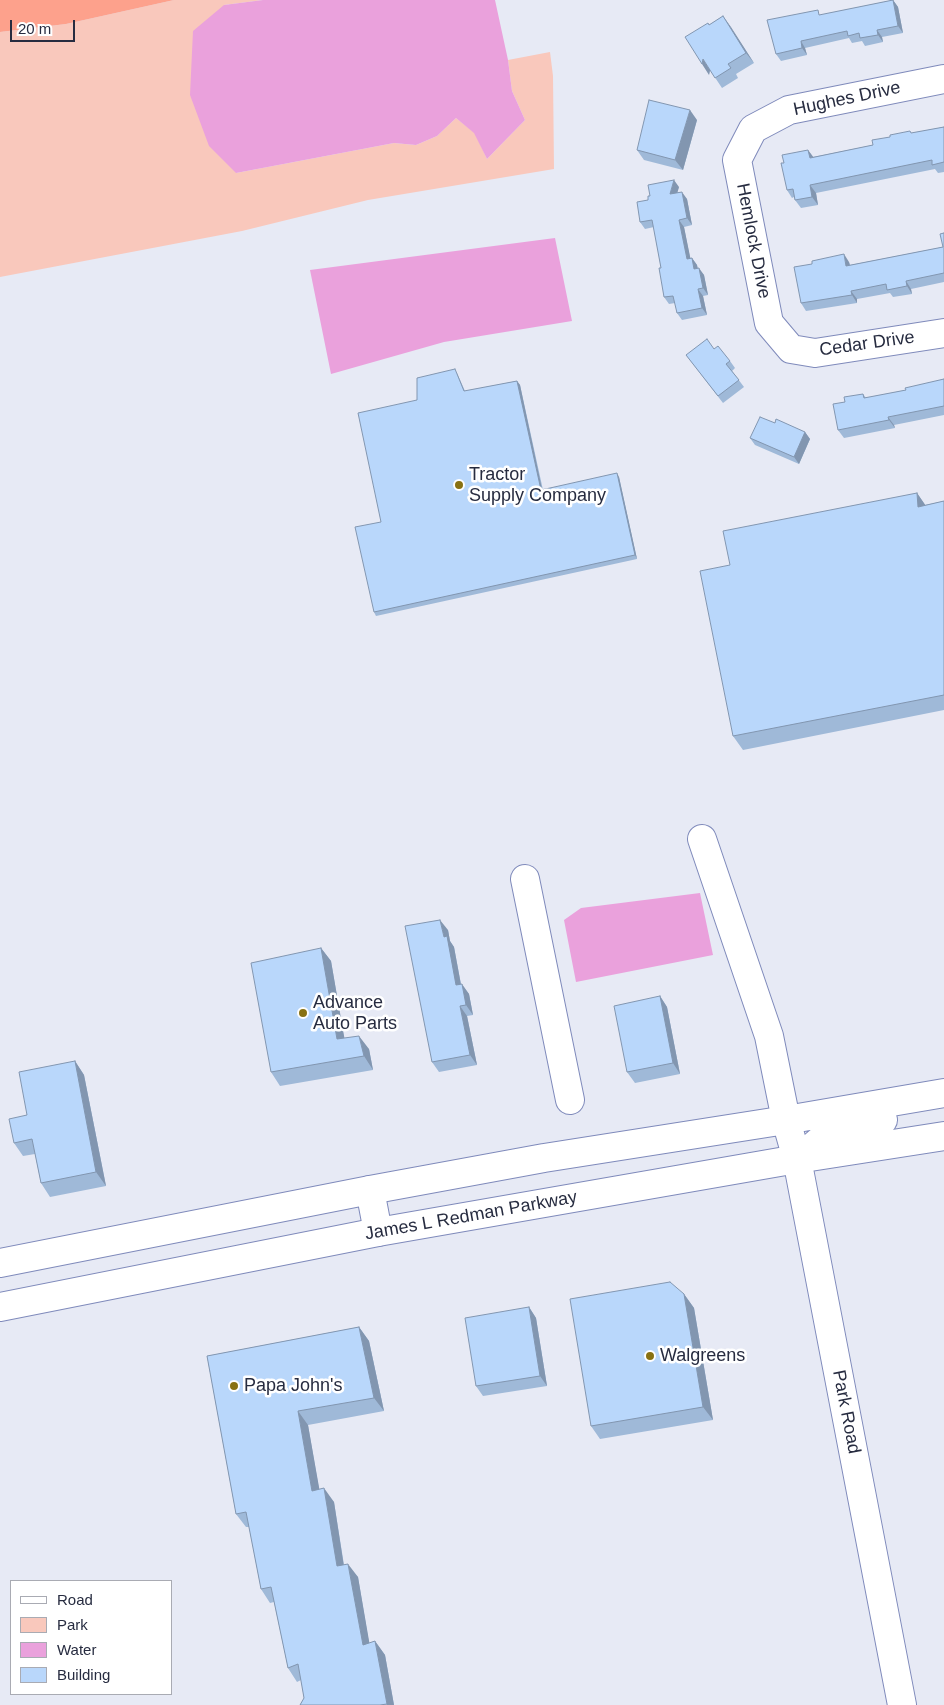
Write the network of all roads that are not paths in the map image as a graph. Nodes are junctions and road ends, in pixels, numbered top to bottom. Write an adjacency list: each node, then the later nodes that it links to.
1 (944, 79): 2 (main road, Hughes Drive)
2 (753, 129): 4 (main road, Hemlock Drive)
3 (944, 333): 4 (main road, Cedar Drive)
4 (791, 349)
5 (702, 839): 10 (main road, Park Road)
6 (525, 879): 8 (main road)
7 (944, 1093): 10 (main road)
8 (570, 1100)
9 (944, 1110): 12 (main road)
10 (786, 1120): 12 (main road, Park Road); 13 (main road)
11 (944, 1136): 12 (main road, James L Redman Parkway)
12 (797, 1159): 14 (main road, James L Redman Parkway); 17 (main road, Park Road)
13 (370, 1190): 14 (main road); 15 (main road)
14 (378, 1232): 16 (main road, James L Redman Parkway)
15 (0, 1264)
16 (0, 1307)
17 (902, 1705)

